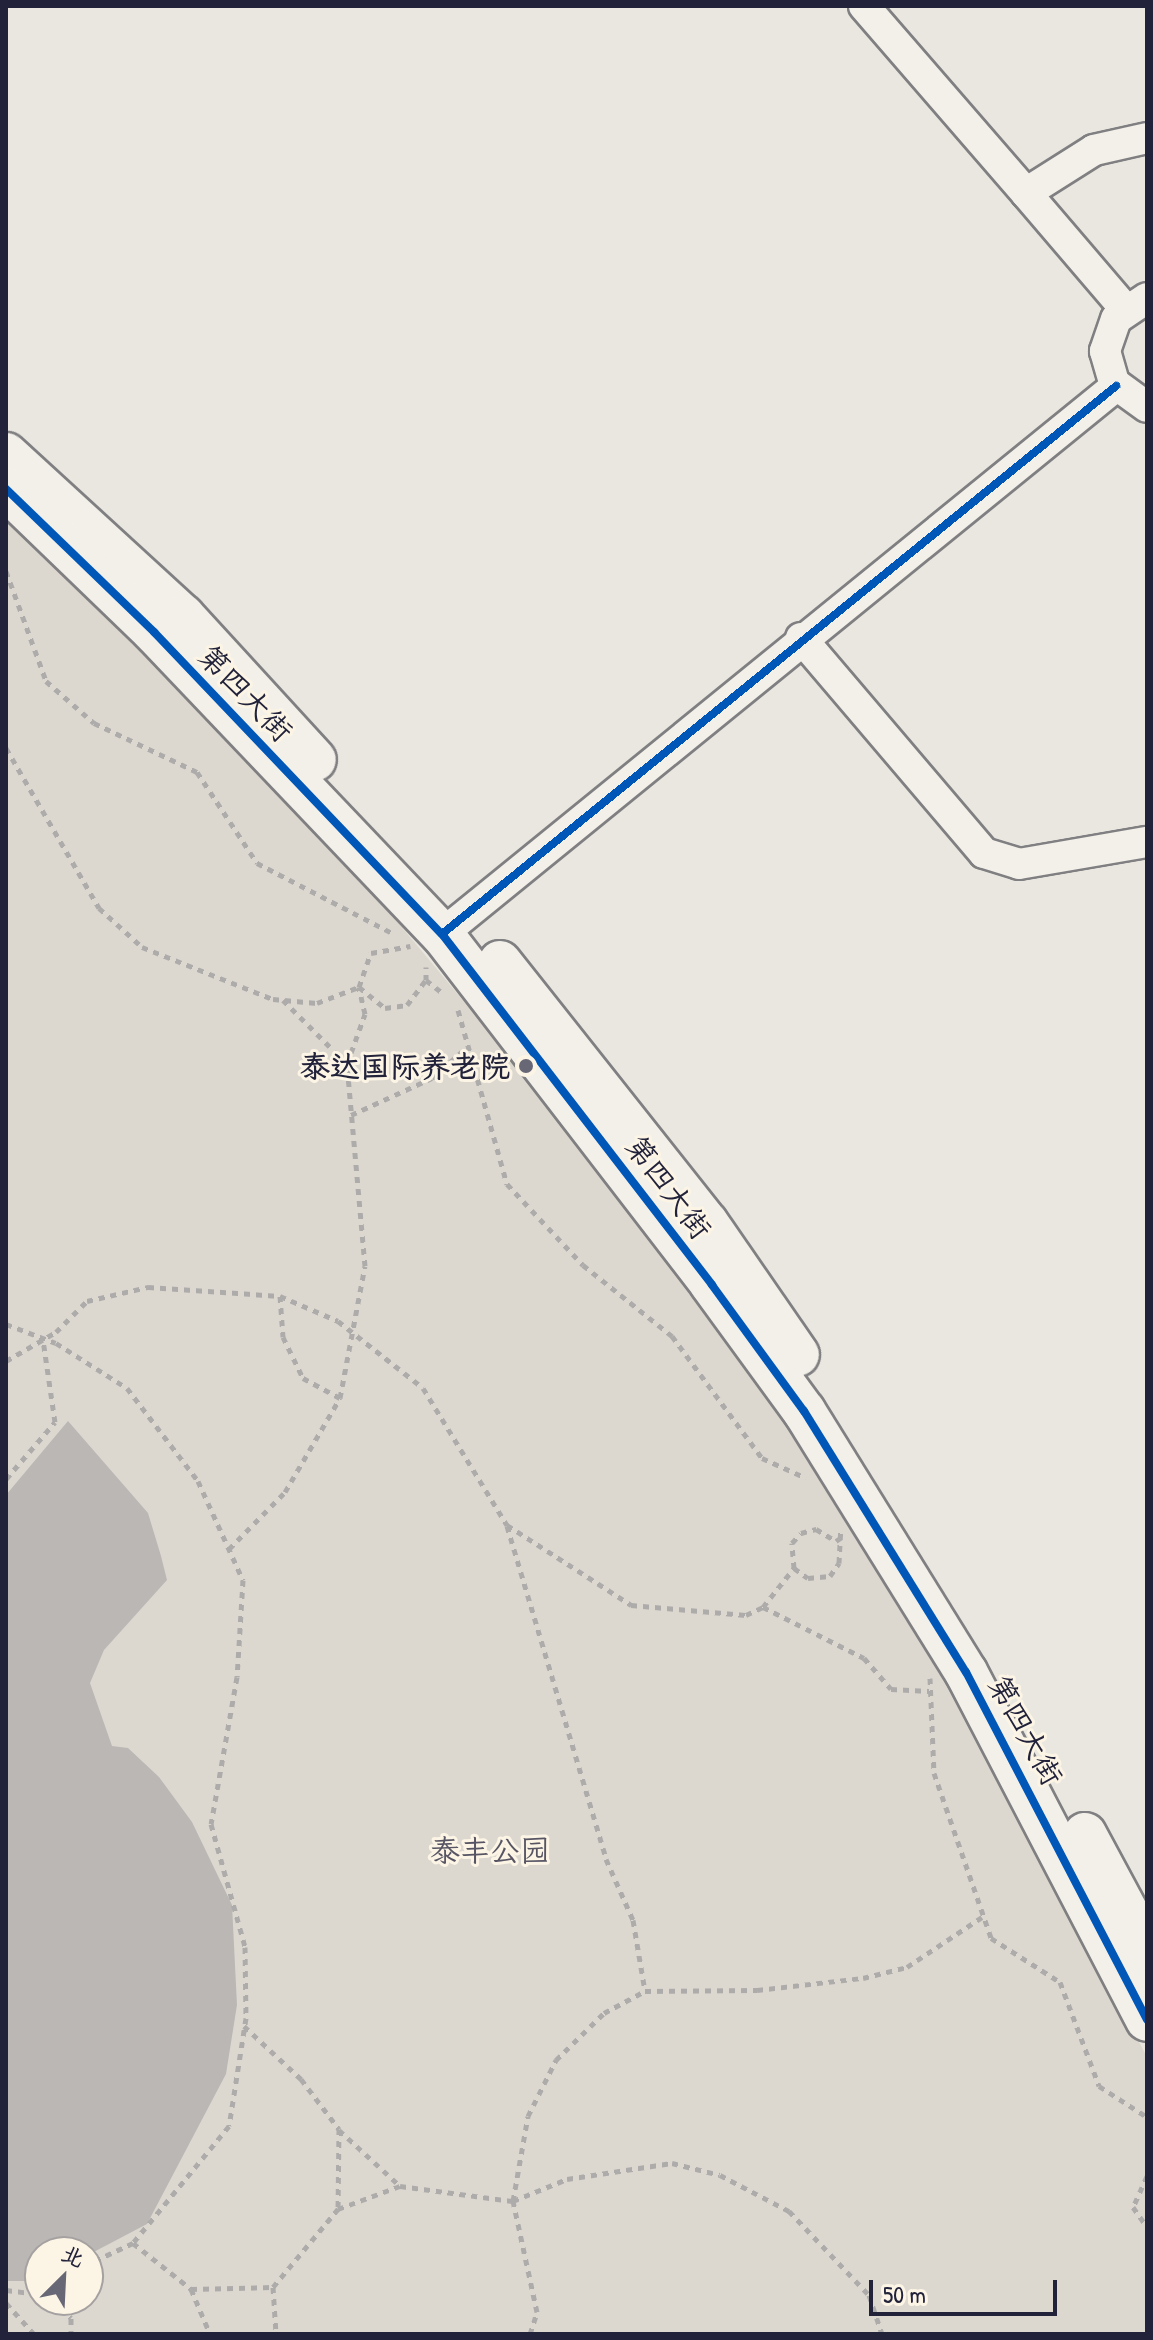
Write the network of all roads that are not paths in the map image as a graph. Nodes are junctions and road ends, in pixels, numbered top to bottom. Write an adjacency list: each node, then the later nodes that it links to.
1 (864, 6): 3 (street)
2 (1147, 138): 3 (street)
3 (1026, 193): 4 (street)
4 (1136, 303): 5 (street)
5 (1116, 386): 6 (street); 9 (street)
6 (1147, 407)
7 (6, 454): 11 (street, 第四大街)
8 (6, 489): 11 (street, 第四大街)
9 (801, 638): 10 (street); 11 (street)
10 (1147, 842)
11 (444, 933): 12 (street, 第四大街); 13 (street, 第四大街)
12 (1147, 1949)
13 (1147, 2020)

